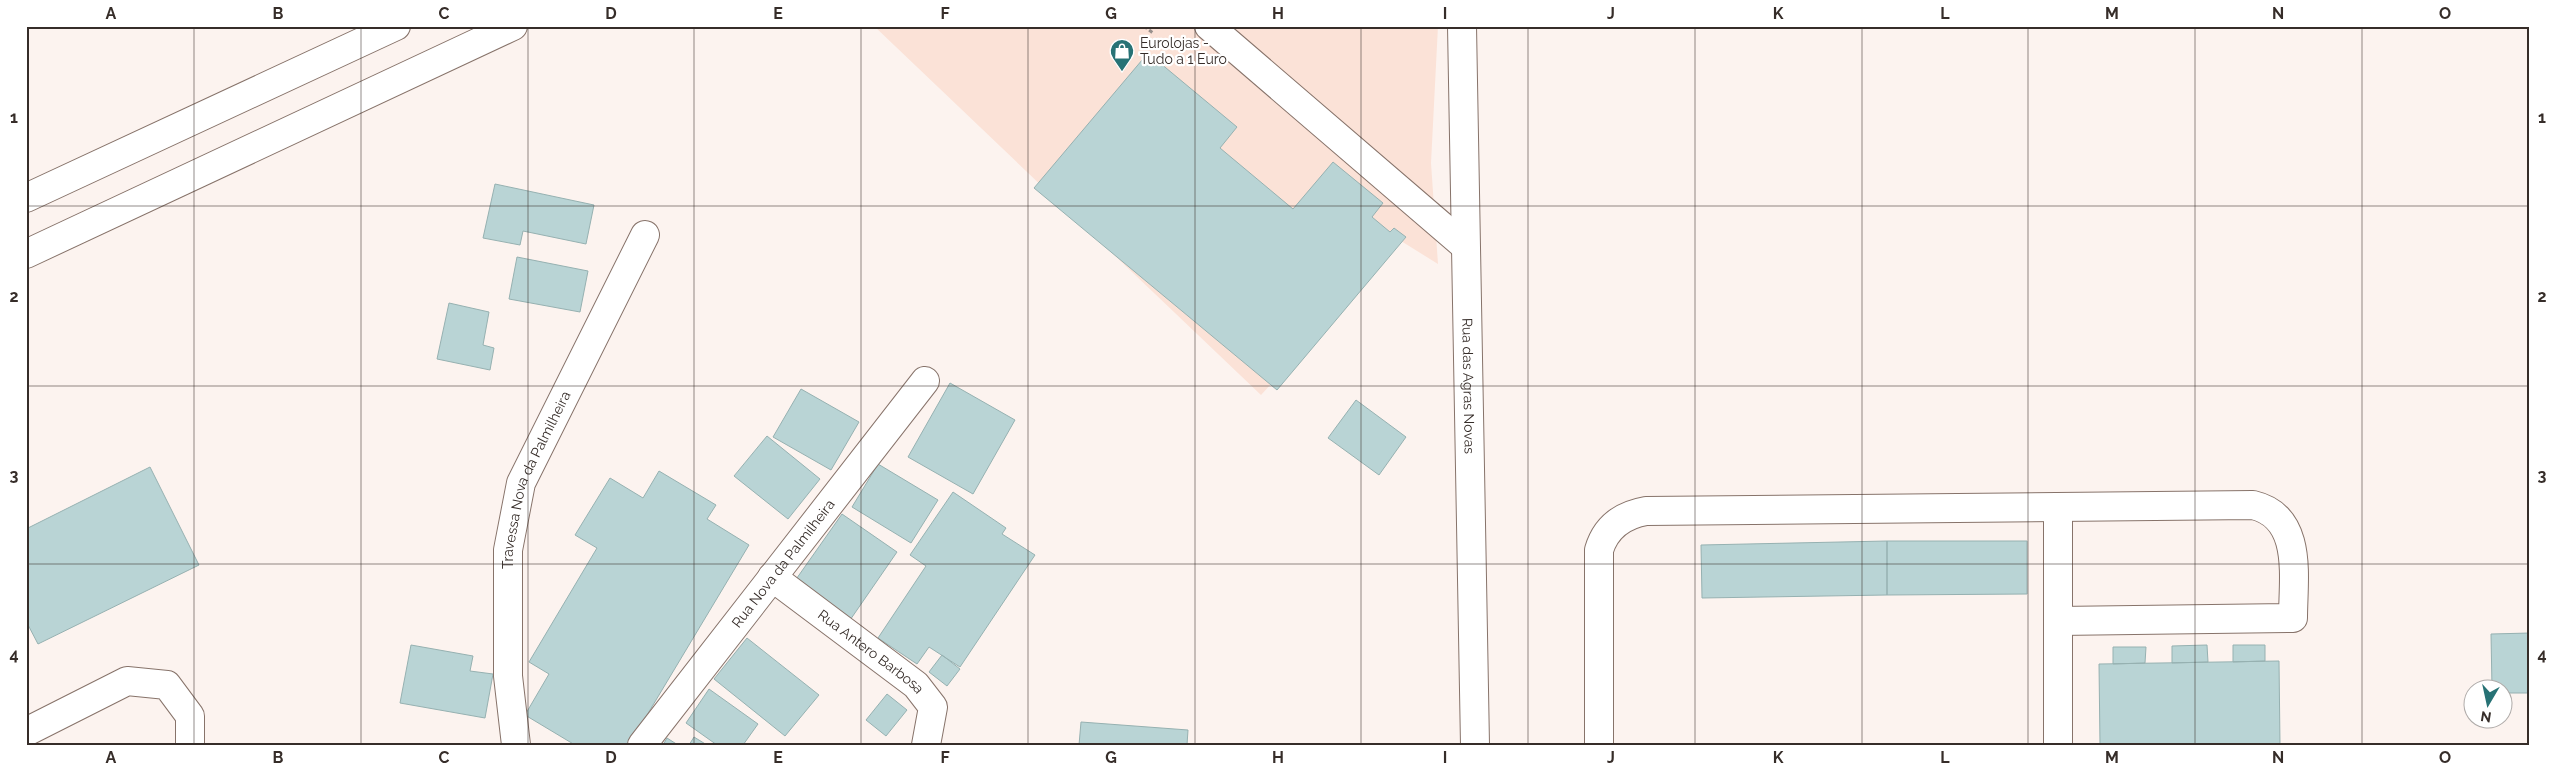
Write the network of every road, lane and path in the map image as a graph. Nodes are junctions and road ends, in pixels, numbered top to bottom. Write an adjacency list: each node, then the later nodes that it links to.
1 (359, 26): 8 (main road)
2 (396, 26): 8 (main road)
3 (513, 26): 12 (main road)
4 (1144, 26): 7 (path)
5 (1209, 26): 11 (main road)
6 (1462, 26): 11 (main road, Rua das Agras Novas)
7 (1153, 33)
8 (313, 65): 9 (main road)
9 (26, 198)
10 (645, 235): 19 (main road, Travessa Nova da Palmilheira)
11 (1465, 246): 22 (main road, Rua das Agras Novas)
12 (26, 254)
13 (925, 381): 15 (main road, Rua Nova da Palmilheira)
14 (2058, 507): 16 (main road); 16 (main road); 23 (main road)
15 (772, 578): 20 (main road, Rua Nova da Palmilheira); 21 (main road, Rua Antero Barbosa)
16 (2058, 621): 24 (main road)
17 (26, 732): 18 (main road)
18 (190, 745)
19 (516, 745)
20 (642, 745)
21 (926, 745)
22 (1475, 745)
23 (1599, 745)
24 (2058, 745)

